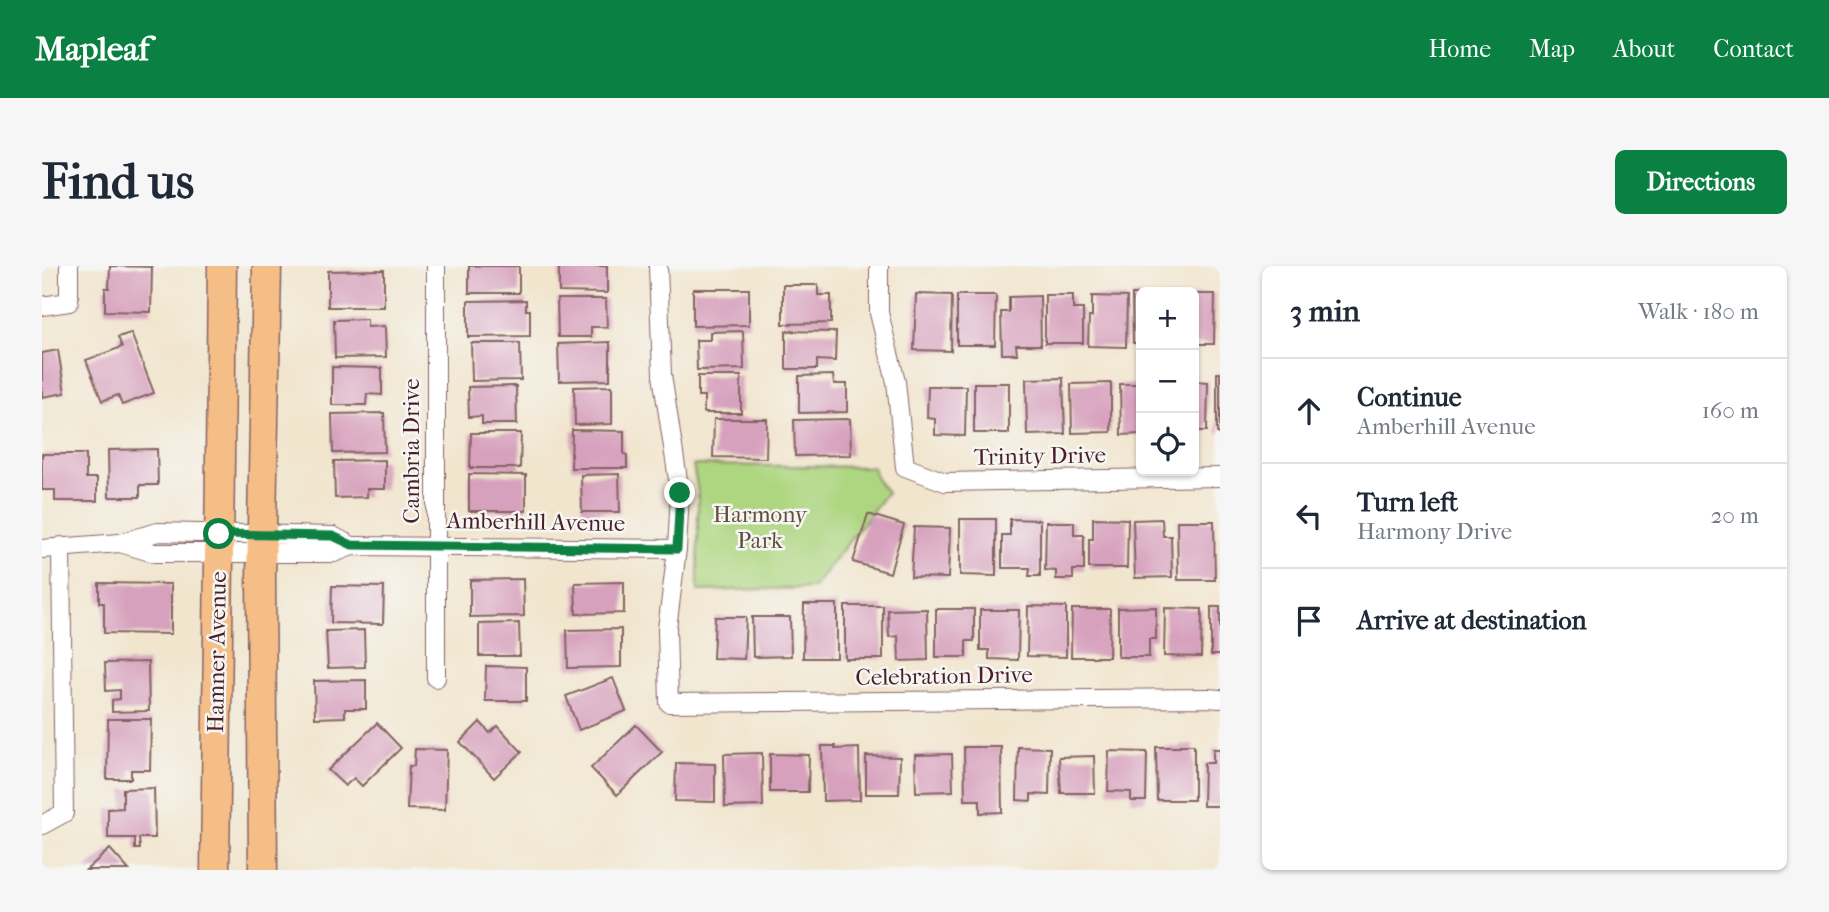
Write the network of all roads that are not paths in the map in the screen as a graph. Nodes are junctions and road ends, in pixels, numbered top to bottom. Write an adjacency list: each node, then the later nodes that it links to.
1 (69, 266): 7 (street)
2 (222, 266): 9 (main road, Hamner Avenue)
3 (267, 266): 10 (main road, Hamner Avenue)
4 (436, 266): 11 (street, Cambria Drive)
5 (657, 266): 14 (street)
6 (879, 266): 8 (street, Trinity Drive)
7 (42, 306)
8 (1220, 477)
9 (219, 543): 10 (street, Amberhill Avenue); 12 (street, Amberhill Avenue); 18 (main road, Hamner Avenue)
10 (262, 543): 11 (street, Amberhill Avenue); 19 (main road, Hamner Avenue)
11 (436, 545): 14 (street, Amberhill Avenue); 15 (street, Cambria Drive)
12 (61, 546): 13 (street, Amberhill Avenue); 17 (street)
13 (42, 549)
14 (677, 549): 16 (street, Celebration Drive)
15 (436, 678)
16 (1220, 699)
17 (42, 825)
18 (215, 870)
19 (263, 870)

